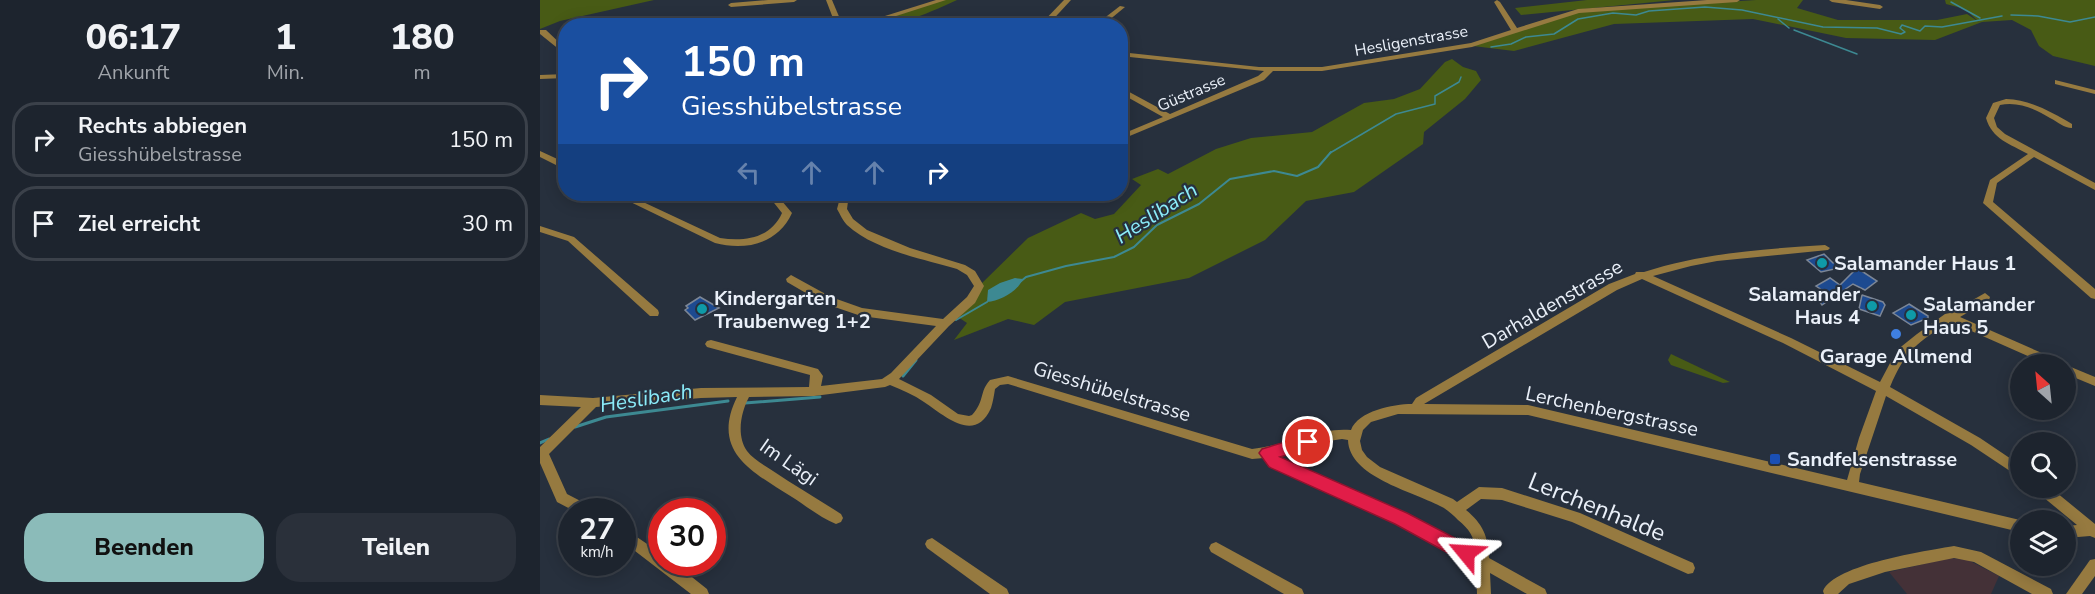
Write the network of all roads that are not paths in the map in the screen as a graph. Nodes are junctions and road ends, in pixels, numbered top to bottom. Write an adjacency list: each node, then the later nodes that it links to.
1 (794, 0): 8 (street)
2 (829, 0): 11 (street)
3 (943, 0): 12 (street)
4 (1068, 0): 13 (street)
5 (1737, 0): 15 (street, Hesligenstrasse)
6 (1832, 0): 10 (street)
7 (1497, 2): 15 (street)
8 (730, 5)
9 (1122, 6): 14 (street)
10 (1880, 7)
11 (837, 18)
12 (883, 18)
13 (1050, 18)
14 (1107, 18)
15 (1514, 30): 19 (street, Hesligenstrasse)
16 (543, 32): 17 (street)
17 (558, 46)
18 (1128, 55): 19 (street, Hesligenstrasse)
19 (1270, 69): 25 (street, Güstrasse)
20 (558, 76): 21 (street)
21 (540, 77)
22 (2058, 82): 23 (street)
23 (2095, 92)
24 (1128, 93): 25 (street)
25 (1170, 117): 27 (street, Güstrasse)
26 (2069, 126): 28 (street)
27 (1128, 135)
28 (2035, 153): 31 (street); 39 (street)
29 (540, 154): 30 (street)
30 (558, 163)
31 (2095, 187)
32 (634, 201): 33 (street)
33 (778, 201)
34 (840, 201): 43 (street)
35 (540, 229): 41 (street)
36 (1825, 248): 37 (street, Darhaldenstrasse)
37 (1640, 274): 49 (street); 54 (street, Darhaldenstrasse)
38 (791, 279): 43 (street)
39 (2095, 295)
40 (1985, 297): 42 (street)
41 (654, 313)
42 (1949, 317): 45 (street); 49 (street)
43 (945, 323): 47 (street)
44 (711, 344): 50 (street)
45 (2033, 354)
46 (2076, 373): 48 (street)
47 (889, 380): 50 (street); 56 (street, Giesshübelstrasse)
48 (2095, 382)
49 (1885, 389): 58 (street); 59 (street)
50 (814, 391): 51 (street)
51 (744, 394): 53 (street); 63 (street, Im Lägi)
52 (540, 400): 53 (street)
53 (593, 403): 57 (street)
54 (1415, 409): 55 (street, Lerchenbergstrasse); 59 (street, Lerchenbergstrasse)
55 (1355, 435): 56 (street, Giesshübelstrasse); 62 (street)
56 (1268, 453): 69 (street)
57 (541, 454): 60 (street)
58 (2010, 465)
59 (1852, 485): 64 (street, Lerchenbergstrasse)
60 (562, 498)
61 (2054, 498): 65 (street)
62 (1458, 509): 69 (street); 71 (street, Lerchenhalde)
63 (836, 518)
64 (2010, 524)
65 (2095, 531): 66 (street)
66 (2076, 532)
67 (932, 544): 74 (street)
68 (1216, 548): 75 (street)
69 (1483, 562): 76 (street); 77 (street)
70 (2095, 565): 80 (street)
71 (1688, 568)
72 (680, 576): 73 (street)
73 (702, 594)
74 (1002, 594)
75 (1297, 594)
76 (1484, 594)
77 (1540, 594)
78 (1831, 594): 79 (street)
79 (2046, 594)
80 (2073, 594)

